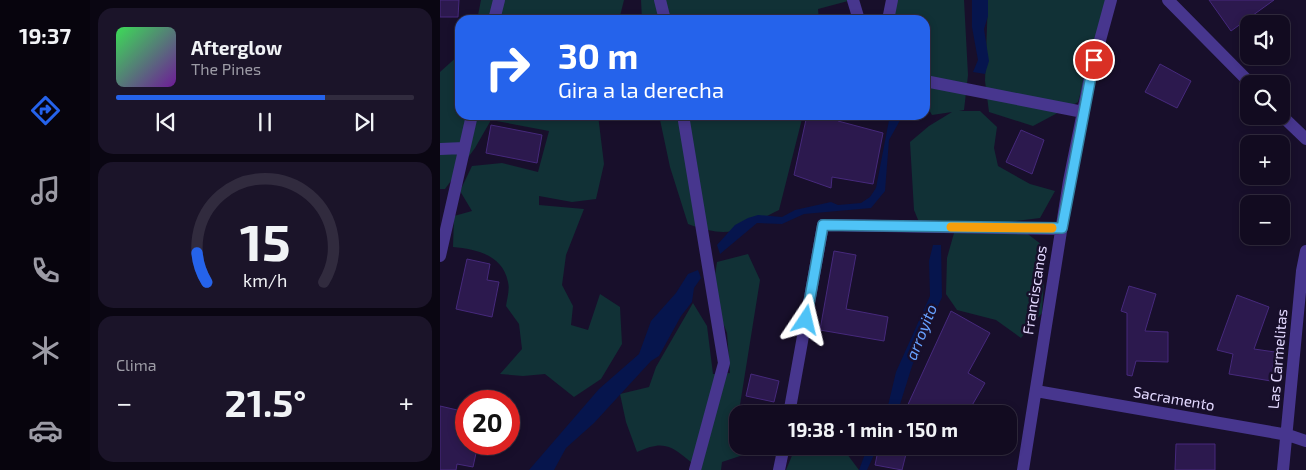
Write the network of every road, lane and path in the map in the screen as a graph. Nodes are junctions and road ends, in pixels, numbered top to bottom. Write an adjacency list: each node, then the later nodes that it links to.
1 (499, 0): 7 (street)
2 (660, 0): 8 (street)
3 (853, 0): 9 (street)
4 (892, 0): 10 (street)
5 (1111, 0): 13 (street, Franciscanos)
6 (1168, 0): 11 (street)
7 (495, 15)
8 (664, 15)
9 (858, 15)
10 (889, 15)
11 (1242, 75)
12 (930, 83): 13 (street)
13 (1083, 112): 20 (street, Franciscanos)
14 (471, 120): 18 (street)
15 (684, 120): 28 (street)
16 (1290, 123): 17 (street)
17 (1306, 140)
18 (464, 148): 19 (street); 22 (street)
19 (440, 150)
20 (1062, 228): 23 (street, Franciscanos); 24 (street)
21 (1306, 251): 25 (street, Las Carmelitas)
22 (440, 256)
23 (1036, 391): 25 (street, Sacramento); 30 (street, Franciscanos)
24 (791, 405)
25 (1288, 435): 26 (street, Sacramento); 31 (street, Las Carmelitas)
26 (1306, 441)
27 (782, 455): 29 (street)
28 (696, 470)
29 (779, 470)
30 (1024, 470)
31 (1283, 470)

